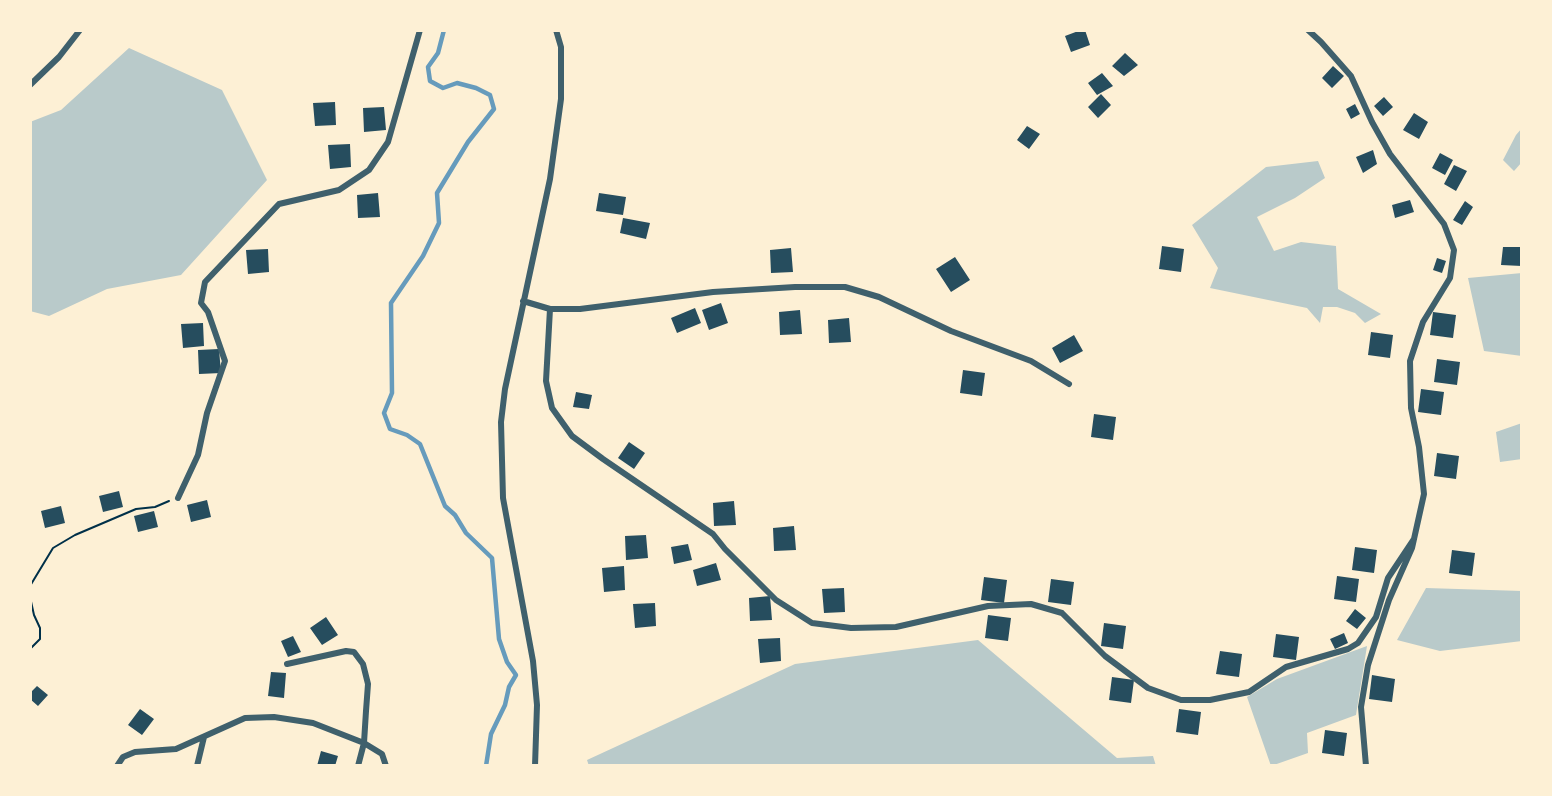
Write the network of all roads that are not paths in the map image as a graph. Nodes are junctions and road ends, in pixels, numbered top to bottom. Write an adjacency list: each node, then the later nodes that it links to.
1 (80, 30): 5 (street)
2 (420, 30): 9 (street)
3 (556, 30): 6 (street)
4 (1308, 30): 10 (street)
5 (30, 85)
6 (524, 301): 7 (street); 18 (street)
7 (550, 309): 8 (street); 10 (street)
8 (1069, 384)
9 (178, 498)
10 (1414, 539): 19 (street)
11 (287, 664): 13 (street)
12 (204, 737): 13 (street); 14 (street); 15 (street)
13 (364, 743): 16 (street); 17 (street)
14 (117, 766)
15 (197, 766)
16 (357, 766)
17 (386, 766)
18 (535, 766)
19 (1366, 766)

